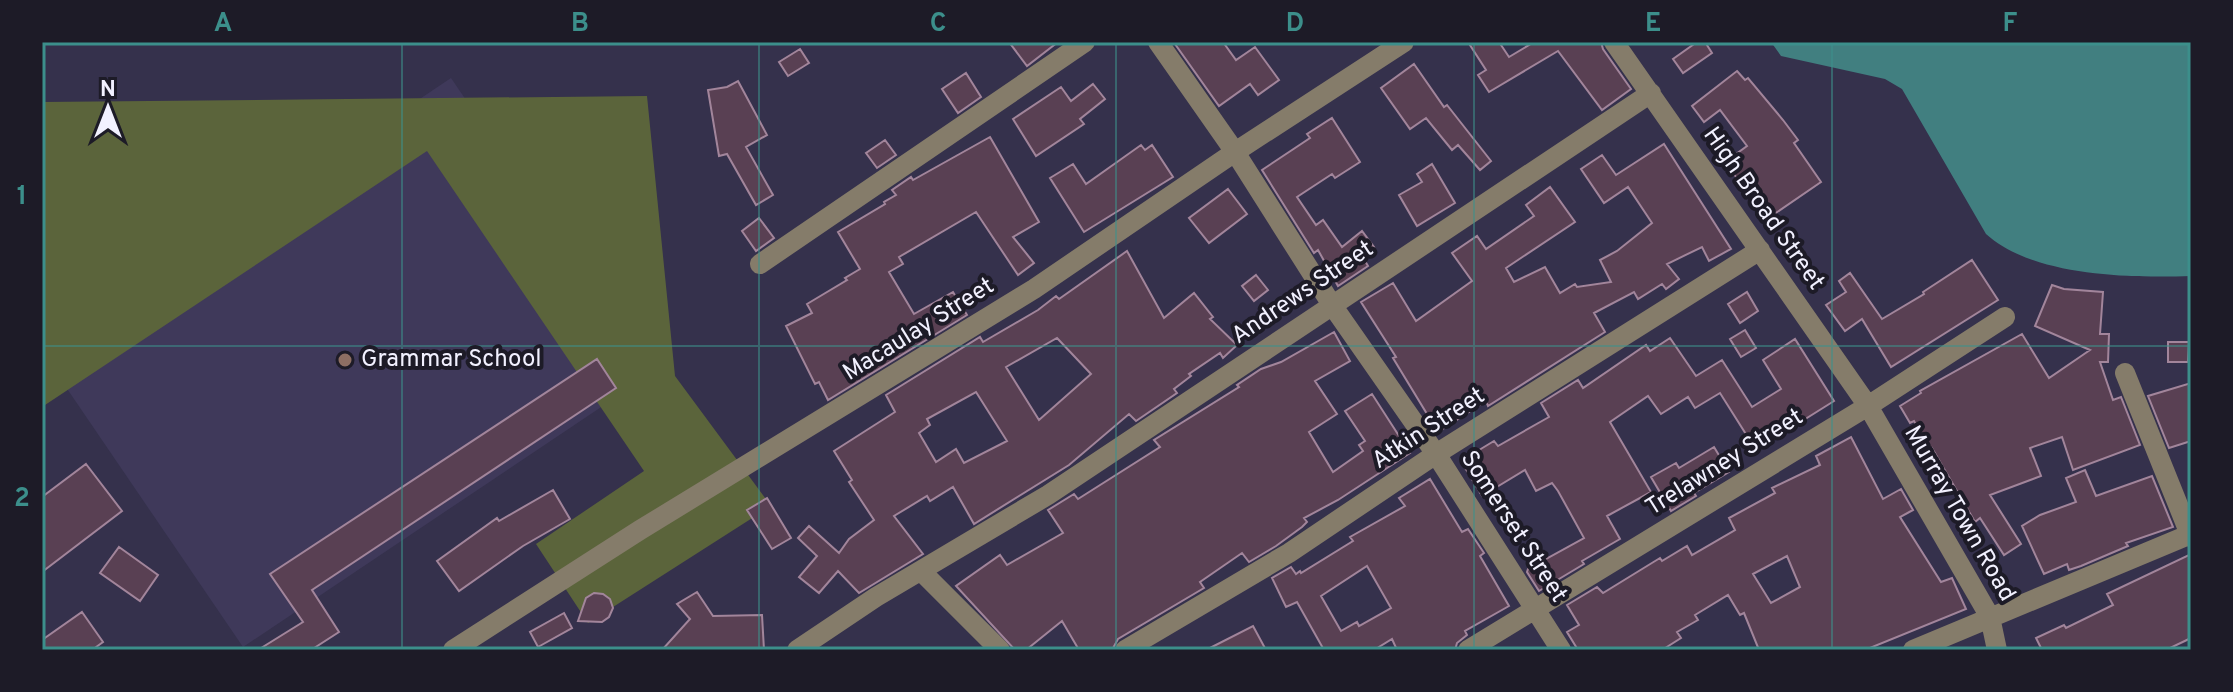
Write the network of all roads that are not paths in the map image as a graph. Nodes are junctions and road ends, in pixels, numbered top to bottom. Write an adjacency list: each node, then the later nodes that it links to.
1 (1085, 42): 8 (street)
2 (1158, 42): 6 (street, Somerset Street)
3 (1404, 42): 6 (street, Macaulay Street)
4 (1614, 42): 5 (street, High Broad Street)
5 (1651, 93): 7 (street, High Broad Street); 9 (street, Andrews Street)
6 (1235, 152): 9 (street, Somerset Street); 18 (street, Macaulay Street)
7 (1760, 250): 12 (street, High Broad Street); 13 (street, Atkin Street)
8 (760, 264)
9 (1332, 305): 13 (street, Somerset Street); 15 (street, Andrews Street)
10 (2005, 317): 12 (street, Trelawney Street)
11 (2125, 373): 14 (street)
12 (1868, 406): 16 (street, Trelawney Street); 17 (street, Murray Town Road)
13 (1436, 454): 16 (street, Somerset Street); 21 (street, Atkin Street)
14 (2191, 535): 17 (street)
15 (922, 572): 19 (street, Andrews Street); 20 (street)
16 (1536, 610): 22 (street, Trelawney Street); 23 (street, Somerset Street)
17 (1990, 617): 24 (street); 25 (street, Murray Town Road)
18 (465, 647)
19 (797, 650)
20 (1000, 650)
21 (1125, 650)
22 (1468, 650)
23 (1561, 650)
24 (1913, 650)
25 (1997, 650)

